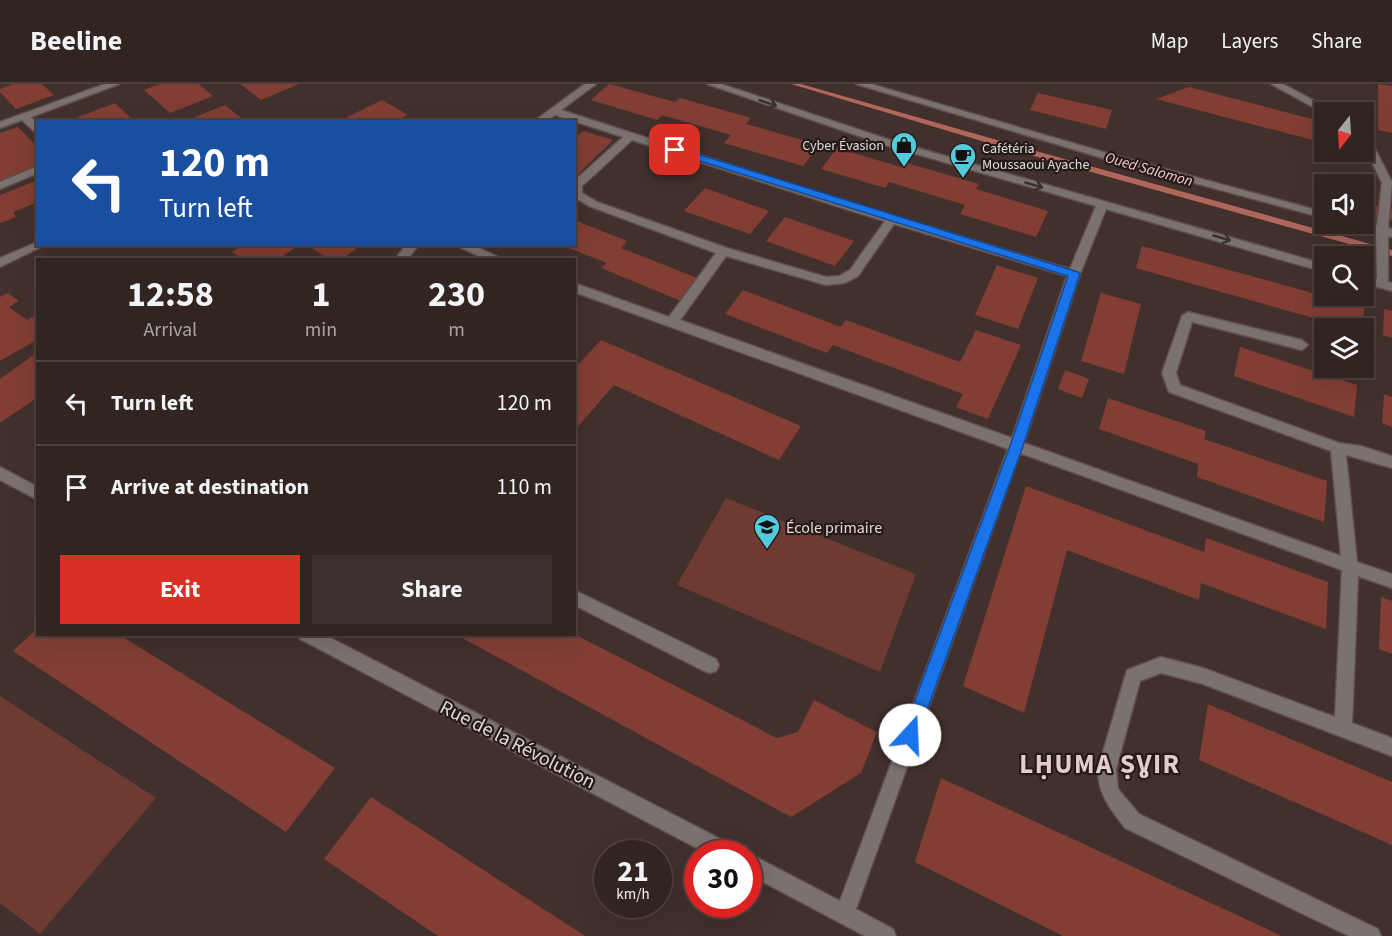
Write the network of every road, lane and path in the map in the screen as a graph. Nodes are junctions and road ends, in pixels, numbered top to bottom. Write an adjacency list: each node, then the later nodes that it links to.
1 (114, 84): 8 (street)
2 (591, 84): 7 (street)
3 (712, 84): 16 (street, one-way to 16)
4 (861, 84): 17 (street)
5 (1276, 84): 6 (street)
6 (1314, 104)
7 (553, 111): 9 (street); 12 (street)
8 (24, 116): 10 (street); 11 (street)
9 (541, 120)
10 (0, 125)
11 (36, 130)
12 (630, 136): 18 (street); 23 (street)
13 (1374, 157): 19 (street)
14 (36, 169): 15 (street)
15 (0, 186)
16 (1102, 204): 27 (street, one-way to 27); 28 (street)
17 (1314, 212)
18 (892, 219): 23 (street); 28 (street)
19 (1386, 234): 29 (street)
20 (38, 246): 26 (street)
21 (412, 246): 24 (street)
22 (463, 246): 25 (street)
23 (723, 251): 31 (street)
24 (402, 258)
25 (495, 258)
26 (0, 263)
27 (1314, 265)
28 (1074, 274): 33 (street)
29 (1386, 282)
30 (576, 288): 31 (street)
31 (672, 322): 33 (street)
32 (1302, 345): 34 (street)
33 (1016, 446): 38 (street); 47 (street)
34 (1338, 448): 35 (street); 38 (street)
35 (1392, 462)
36 (0, 473): 37 (street)
37 (36, 493)
38 (1350, 566): 39 (street); 43 (street)
39 (1392, 581)
40 (576, 598): 42 (street)
41 (310, 636): 45 (street, Rue de la Révolution)
42 (710, 665)
43 (1342, 728): 44 (street); 48 (street)
44 (1392, 747)
45 (702, 840)
46 (762, 870): 47 (street)
47 (845, 913): 49 (street)
48 (1368, 935)
49 (886, 936)

